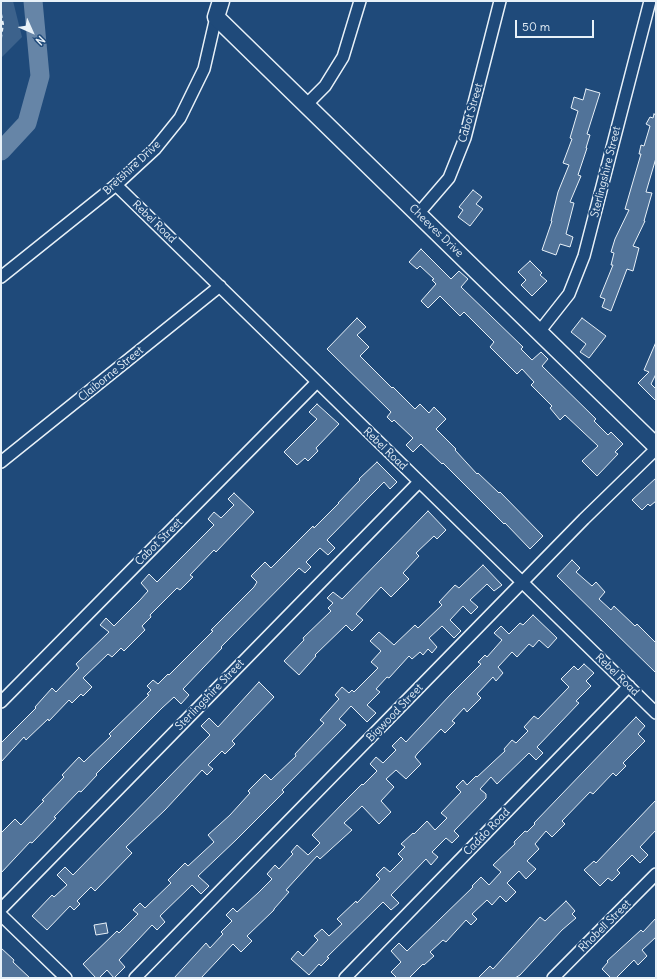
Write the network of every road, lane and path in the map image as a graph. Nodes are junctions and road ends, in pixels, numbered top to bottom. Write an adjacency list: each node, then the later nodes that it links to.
1 (221, 1): 6 (street, Bretshire Drive)
2 (360, 1): 8 (street)
3 (500, 1): 10 (street, Cabot Street)
4 (650, 1): 13 (street, Sterlingshire Street)
5 (1, 14): 7 (path)
6 (216, 17): 8 (street, Cheeves Drive); 9 (street, Bretshire Drive)
7 (1, 38)
8 (306, 105): 10 (street, Cheeves Drive)
9 (116, 185): 11 (street, Bretshire Drive); 12 (street, Rebel Road)
10 (418, 214): 13 (street, Cheeves Drive)
11 (1, 277)
12 (220, 286): 14 (street, Rebel Road); 17 (street, Claiborne Street)
13 (539, 332): 15 (street, Cheeves Drive)
14 (316, 382): 18 (street, Rebel Road); 21 (street, Cabot Street)
15 (656, 446)
16 (656, 449): 19 (street, Bigwood Street)
17 (1, 462)
18 (419, 482): 19 (street, Rebel Road); 24 (street, Sterlingshire Street)
19 (522, 582): 20 (street, Rebel Road); 27 (street, Bigwood Street)
20 (629, 686): 22 (street, Rebel Road); 28 (street, Caddo Road)
21 (1, 702)
22 (656, 713)
23 (656, 874): 29 (street, Rhobell Street)
24 (1, 909)
25 (1, 915): 26 (street)
26 (66, 978)
27 (135, 978)
28 (345, 978)
29 (553, 978)

